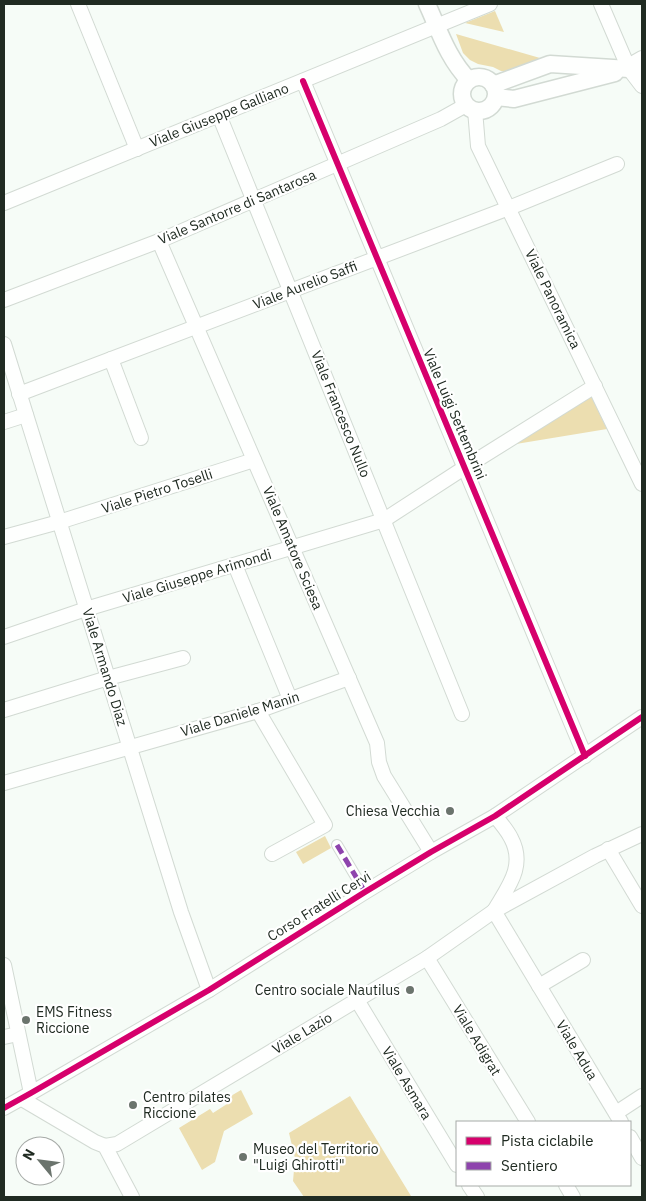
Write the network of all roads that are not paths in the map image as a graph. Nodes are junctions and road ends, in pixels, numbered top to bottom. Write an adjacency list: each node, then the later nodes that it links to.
1 (78, 4): 14 (street)
2 (427, 4): 5 (street)
3 (490, 4): 5 (street, Viale Giuseppe Galliano)
4 (600, 4): 7 (street)
5 (437, 26): 8 (street); 9 (street, Viale Giuseppe Galliano)
6 (642, 58): 7 (street)
7 (636, 69): 10 (street); 11 (street); 11 (street)
8 (469, 80): 11 (street); 12 (street)
9 (302, 81): 13 (street, Viale Giuseppe Galliano); 15 (street, Viale Luigi Settembrini)
10 (642, 86)
11 (494, 91): 12 (street)
12 (470, 108): 15 (street, Viale Santorre di Santarosa); 19 (street, Viale Panoramica)
13 (219, 116): 14 (street, Viale Giuseppe Galliano); 17 (street, Viale Francesco Nullo)
14 (137, 149): 18 (street, Viale Giuseppe Galliano)
15 (337, 164): 17 (street, Viale Santorre di Santarosa); 21 (street, Viale Luigi Settembrini)
16 (617, 164): 19 (street, Viale Aurelio Saffi)
17 (253, 200): 20 (street, Viale Santorre di Santarosa); 22 (street, Viale Francesco Nullo)
18 (4, 204)
19 (509, 208): 21 (street, Viale Aurelio Saffi); 27 (street, Viale Panoramica)
20 (159, 241): 23 (street, Viale Santorre di Santarosa); 24 (street, Viale Amatore Sciesa)
21 (377, 258): 22 (street, Viale Aurelio Saffi); 33 (street, Viale Luigi Settembrini)
22 (290, 291): 24 (street, Viale Aurelio Saffi); 35 (street, Viale Francesco Nullo)
23 (4, 300)
24 (196, 326): 26 (street, Viale Aurelio Saffi); 32 (street, Viale Amatore Sciesa)
25 (4, 344): 28 (street, Viale Armando Diaz)
26 (111, 359): 28 (street, Viale Aurelio Saffi); 31 (street)
27 (594, 386): 33 (street, Viale Giuseppe Arimondi); 34 (street, Viale Panoramica)
28 (19, 394): 29 (street, Viale Armando Diaz)
29 (26, 415): 30 (street); 36 (street, Viale Armando Diaz)
30 (4, 422)
31 (141, 438)
32 (254, 460): 36 (street, Viale Pietro Toselli); 38 (street, Viale Amatore Sciesa)
33 (464, 468): 35 (street, Viale Giuseppe Arimondi); 51 (street, Viale Luigi Settembrini)
34 (642, 484)
35 (384, 520): 38 (street, Viale Giuseppe Arimondi); 48 (street, Viale Francesco Nullo)
36 (59, 522): 37 (street, Viale Pietro Toselli); 40 (street, Viale Armando Diaz)
37 (4, 537)
38 (292, 548): 39 (street, Viale Giuseppe Arimondi); 44 (street, Viale Amatore Sciesa)
39 (235, 565): 40 (street, Viale Giuseppe Arimondi); 45 (street)
40 (86, 609): 41 (street, Viale Giuseppe Arimondi); 43 (street, Viale Armando Diaz)
41 (4, 636)
42 (183, 658): 43 (street)
43 (108, 678): 46 (street); 50 (street, Viale Armando Diaz)
44 (349, 678): 45 (street, Viale Daniele Manin); 57 (street, Viale Amatore Sciesa)
45 (290, 700): 47 (street, Viale Daniele Manin)
46 (4, 710)
47 (258, 711): 50 (street, Viale Daniele Manin); 58 (street)
48 (462, 714)
49 (642, 717): 51 (street, Corso Fratelli Cervi)
50 (130, 747): 52 (street, Viale Daniele Manin); 66 (street, Viale Armando Diaz)
51 (585, 756): 53 (street, Corso Fratelli Cervi)
52 (4, 783)
53 (495, 816): 57 (street, Corso Fratelli Cervi); 61 (street, Viale Lazio)
54 (642, 834): 56 (street, Viale Lazio)
55 (337, 845): 59 (street)
56 (608, 850): 60 (street); 61 (street, Viale Lazio)
57 (431, 852): 59 (street, Corso Fratelli Cervi)
58 (272, 854)
59 (365, 892): 66 (street, Corso Fratelli Cervi)
60 (642, 906)
61 (494, 911): 62 (street, Viale Lazio); 65 (street, Viale Adua)
62 (427, 958): 67 (street, Viale Lazio); 74 (street, Viale Adigrat)
63 (583, 960): 65 (street)
64 (4, 965): 68 (street)
65 (539, 986): 73 (street, Viale Adua)
66 (208, 990): 70 (street, Corso Fratelli Cervi)
67 (357, 1000): 76 (street, Viale Lazio); 78 (street, Viale Asmara)
68 (18, 1034): 69 (street); 70 (street)
69 (4, 1038)
70 (26, 1096): 72 (street, Corso Fratelli Cervi); 76 (street)
71 (642, 1096): 73 (street, Viale Adua)
72 (4, 1108)
73 (618, 1118)
74 (527, 1121)
75 (631, 1139): 77 (street)
76 (105, 1146): 81 (street)
77 (642, 1158)
78 (456, 1163)
79 (470, 1186): 82 (street)
80 (567, 1186): 83 (street)
81 (132, 1197)
82 (477, 1197)
83 (573, 1197)

